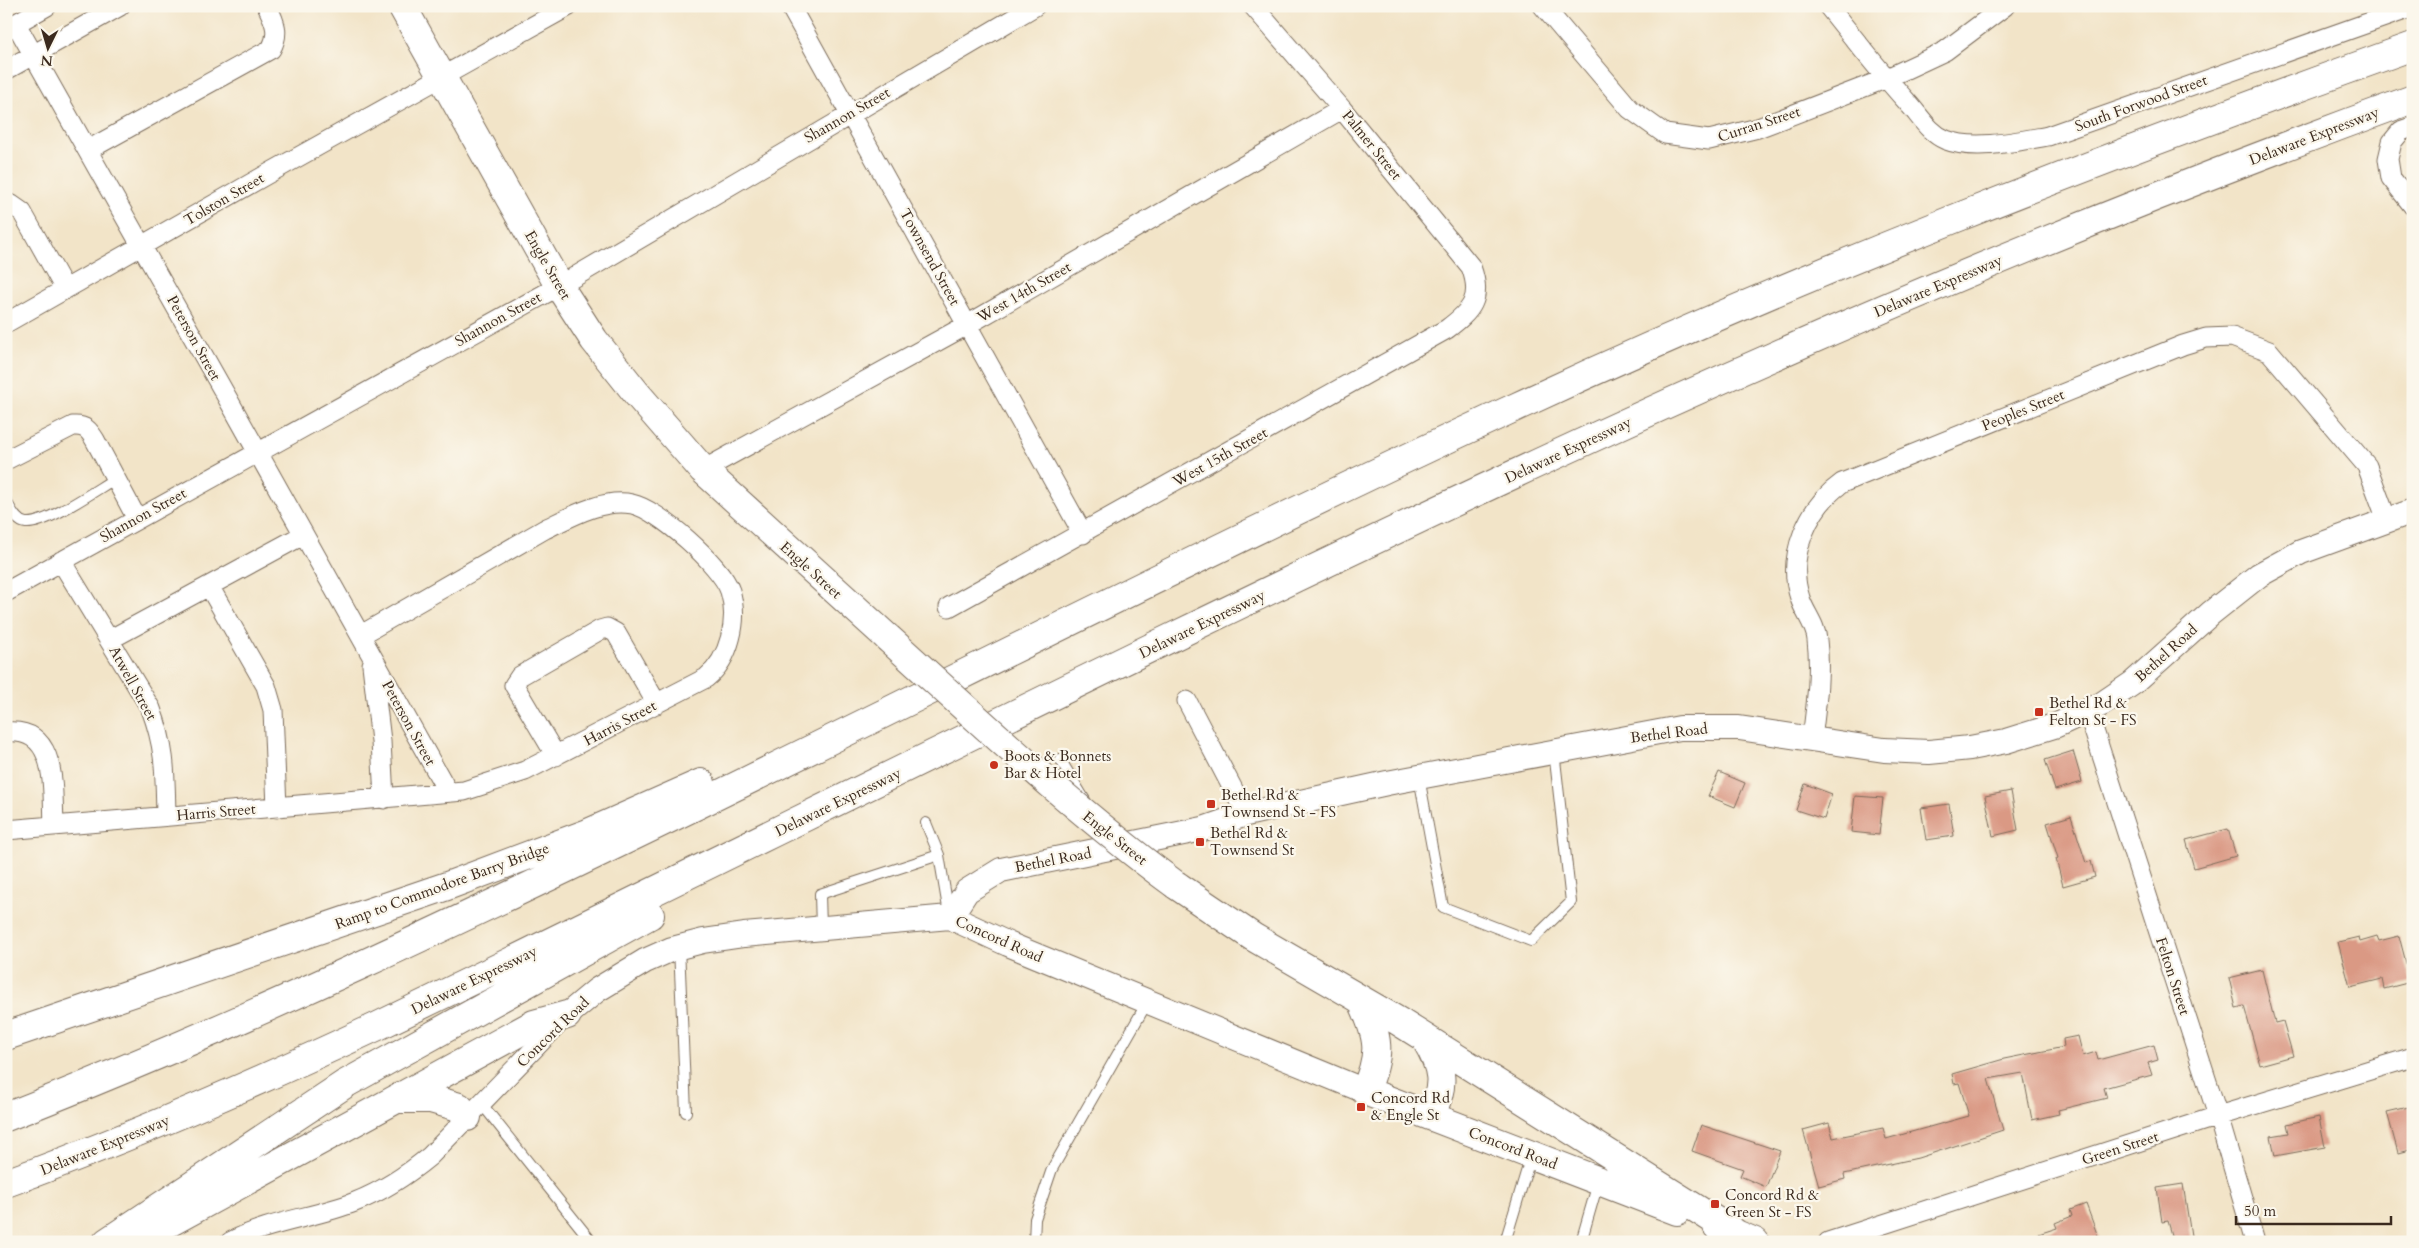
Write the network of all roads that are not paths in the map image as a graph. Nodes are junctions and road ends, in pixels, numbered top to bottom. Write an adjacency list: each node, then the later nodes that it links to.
1 (47, 6): 13 (street)
2 (120, 6): 15 (street)
3 (266, 6): 23 (street)
4 (402, 6): 17 (main road, Engle Street)
5 (569, 6): 17 (street, Tolston Street)
6 (790, 6): 21 (street, Townsend Street)
7 (1035, 6): 21 (street, Shannon Street)
8 (1253, 6): 20 (street, Palmer Street)
9 (1543, 6): 18 (street, Curran Street)
10 (1828, 6): 18 (street, South Forwood Street)
11 (2004, 6): 18 (street, Curran Street)
12 (2413, 7): 18 (street, South Forwood Street)
13 (11, 26): 15 (street, Peterson Street)
14 (2413, 46): 53 (main road)
15 (34, 55): 16 (street); 23 (street, Peterson Street)
16 (6, 70)
17 (442, 77): 26 (street, Tolston Street); 27 (main road, Engle Street)
18 (1885, 79)
19 (2413, 99): 49 (main road, Delaware Expressway)
20 (1342, 108): 29 (street, Palmer Street); 31 (street, West 14th Street)
21 (850, 114): 27 (street, Shannon Street); 31 (street, Townsend Street)
22 (2407, 129): 25 (street)
23 (88, 150): 26 (street, Peterson Street)
24 (6, 203): 28 (street)
25 (2413, 206)
26 (143, 246): 28 (street, Tolston Street); 32 (street, Peterson Street)
27 (559, 286): 32 (street, Shannon Street); 34 (main road, Engle Street)
28 (65, 289): 30 (street, Tolston Street)
29 (1476, 291): 40 (street, West 15th Street)
30 (6, 323)
31 (967, 325): 34 (street, West 14th Street); 40 (street, Townsend Street)
32 (256, 452): 38 (street, Shannon Street); 41 (street, Peterson Street)
33 (6, 460): 35 (street)
34 (703, 470): 74 (main road, Engle Street, bridge)
35 (116, 478): 36 (lane); 38 (street)
36 (6, 501)
37 (2413, 511): 39 (street, Bethel Road)
38 (138, 518): 42 (street, Shannon Street)
39 (2387, 520): 52 (street, Bethel Road); 55 (street, Peoples Street)
40 (1083, 534): 45 (street, West 15th Street)
41 (303, 536): 43 (street); 46 (street, Peterson Street)
42 (61, 561): 44 (street, Shannon Street); 47 (street, Atwell Street)
43 (209, 586): 47 (street); 62 (street)
44 (6, 592)
45 (949, 608)
46 (361, 635): 48 (street, Peterson Street); 51 (street, Harris Street)
47 (109, 640): 64 (street, Atwell Street)
48 (371, 654): 60 (street, Peterson Street); 61 (street, Peterson Street)
49 (1048, 699): 88 (main road, Delaware Expressway); 91 (main road)
50 (1187, 701): 63 (street)
51 (657, 704): 57 (street, Harris Street); 57 (street)
52 (2088, 712): 55 (street, Bethel Road); 84 (street, Felton Street)
53 (871, 720): 76 (main road, Ramp to Commodore Barry Bridge); 85 (main road)
54 (6, 732): 66 (street)
55 (1812, 739): 56 (street, Bethel Road)
56 (1554, 751): 59 (street, Bethel Road); 59 (lane)
57 (556, 756): 60 (street, Harris Street)
58 (1060, 759): 68 (lane)
59 (1420, 777): 63 (street, Bethel Road)
60 (448, 792): 61 (street, Harris Street)
61 (384, 799): 62 (street, Harris Street)
62 (277, 808): 64 (street, Harris Street)
63 (1246, 814): 68 (street, Bethel Road)
64 (166, 816): 66 (street, Harris Street)
65 (926, 823): 69 (lane)
66 (54, 826): 67 (street, Harris Street)
67 (6, 830)
68 (1114, 848): 70 (street, Bethel Road)
69 (940, 855): 70 (lane); 71 (lane)
70 (950, 917): 71 (street, Concord Road); 73 (street, Concord Road)
71 (822, 928): 72 (street, Concord Road)
72 (679, 947): 75 (street, Concord Road); 82 (lane)
73 (1148, 1001): 79 (street, Concord Road); 94 (lane)
74 (1362, 1001): 77 (main road, Engle Street); 79 (main road)
75 (567, 1015): 80 (main road); 81 (street, Concord Road)
76 (6, 1036)
77 (1426, 1040): 83 (main road, Engle Street); 89 (main road)
78 (2413, 1057): 84 (street, Green Street)
79 (1366, 1091): 83 (main road, Concord Road)
80 (395, 1100): 81 (main road); 92 (main road)
81 (474, 1110): 90 (street, Concord Road); 93 (lane)
82 (686, 1112)
83 (1430, 1116): 86 (main road, Concord Road)
84 (2218, 1116): 97 (street, Green Street); 98 (street, Felton Street)
85 (6, 1117)
86 (1531, 1155): 87 (main road, Concord Road); 95 (lane)
87 (1598, 1181): 89 (main road, Concord Road); 96 (lane)
88 (6, 1184)
89 (1745, 1237)
90 (238, 1240)
91 (107, 1242)
92 (135, 1242)
93 (592, 1242)
94 (1034, 1242)
95 (1505, 1242)
96 (1581, 1242)
97 (1828, 1242)
98 (2255, 1242)

